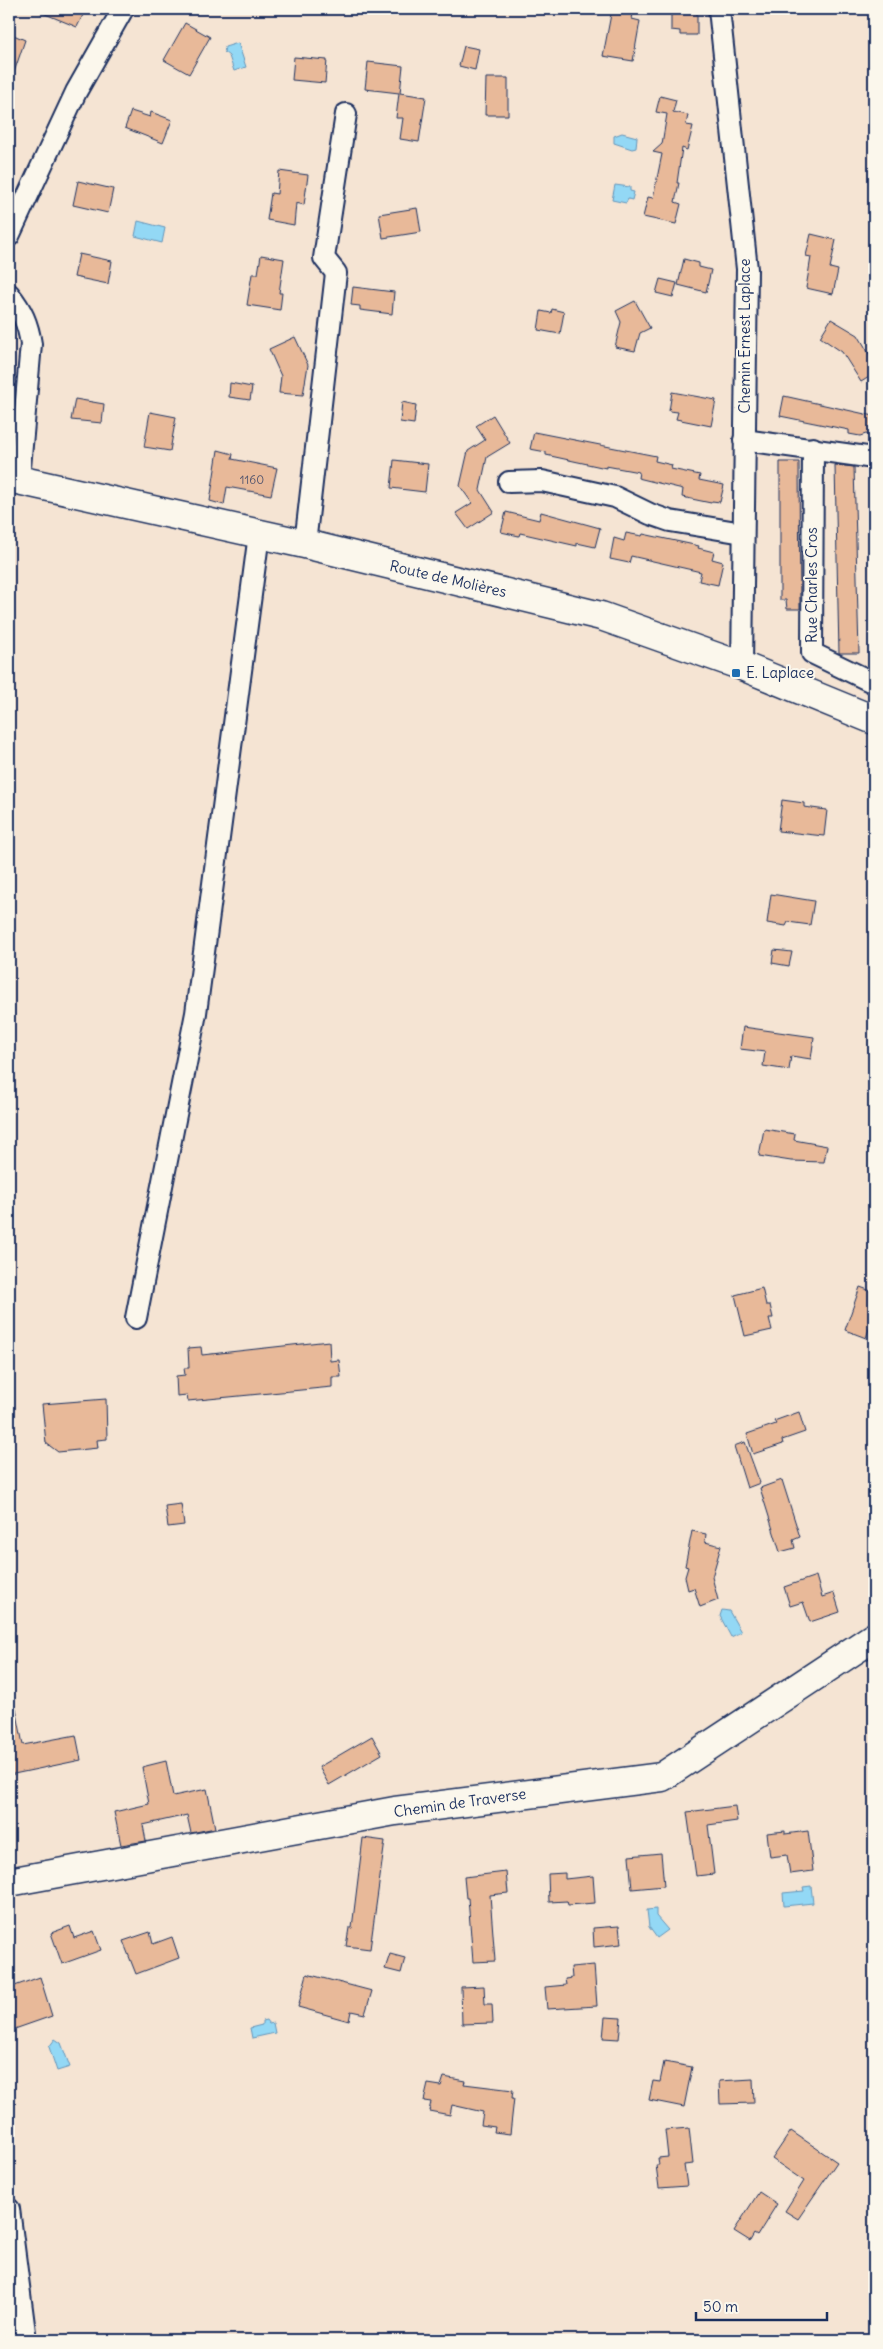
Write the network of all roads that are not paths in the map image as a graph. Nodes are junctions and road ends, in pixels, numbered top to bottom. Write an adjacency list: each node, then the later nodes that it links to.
1 (123, 9): 4 (street)
2 (720, 9): 6 (street, Chemin Ernest Laplace)
3 (346, 114): 13 (street)
4 (9, 236)
5 (9, 294): 9 (street)
6 (744, 440): 7 (street); 11 (street, Chemin Ernest Laplace)
7 (812, 448): 8 (street); 15 (street, Rue Charles Cros)
8 (874, 458)
9 (14, 479): 12 (street, Route de Molières)
10 (509, 482): 11 (street)
11 (743, 532): 14 (street, Chemin Ernest Laplace)
12 (259, 534): 13 (street, Route de Molières); 17 (street)
13 (305, 544): 14 (street, Route de Molières)
14 (742, 666): 16 (street, Route de Molières)
15 (874, 683)
16 (874, 720)
17 (136, 1318)
18 (874, 1637): 19 (street, Chemin de Traverse)
19 (9, 1882)
20 (9, 2209): 21 (street)
21 (26, 2340)

